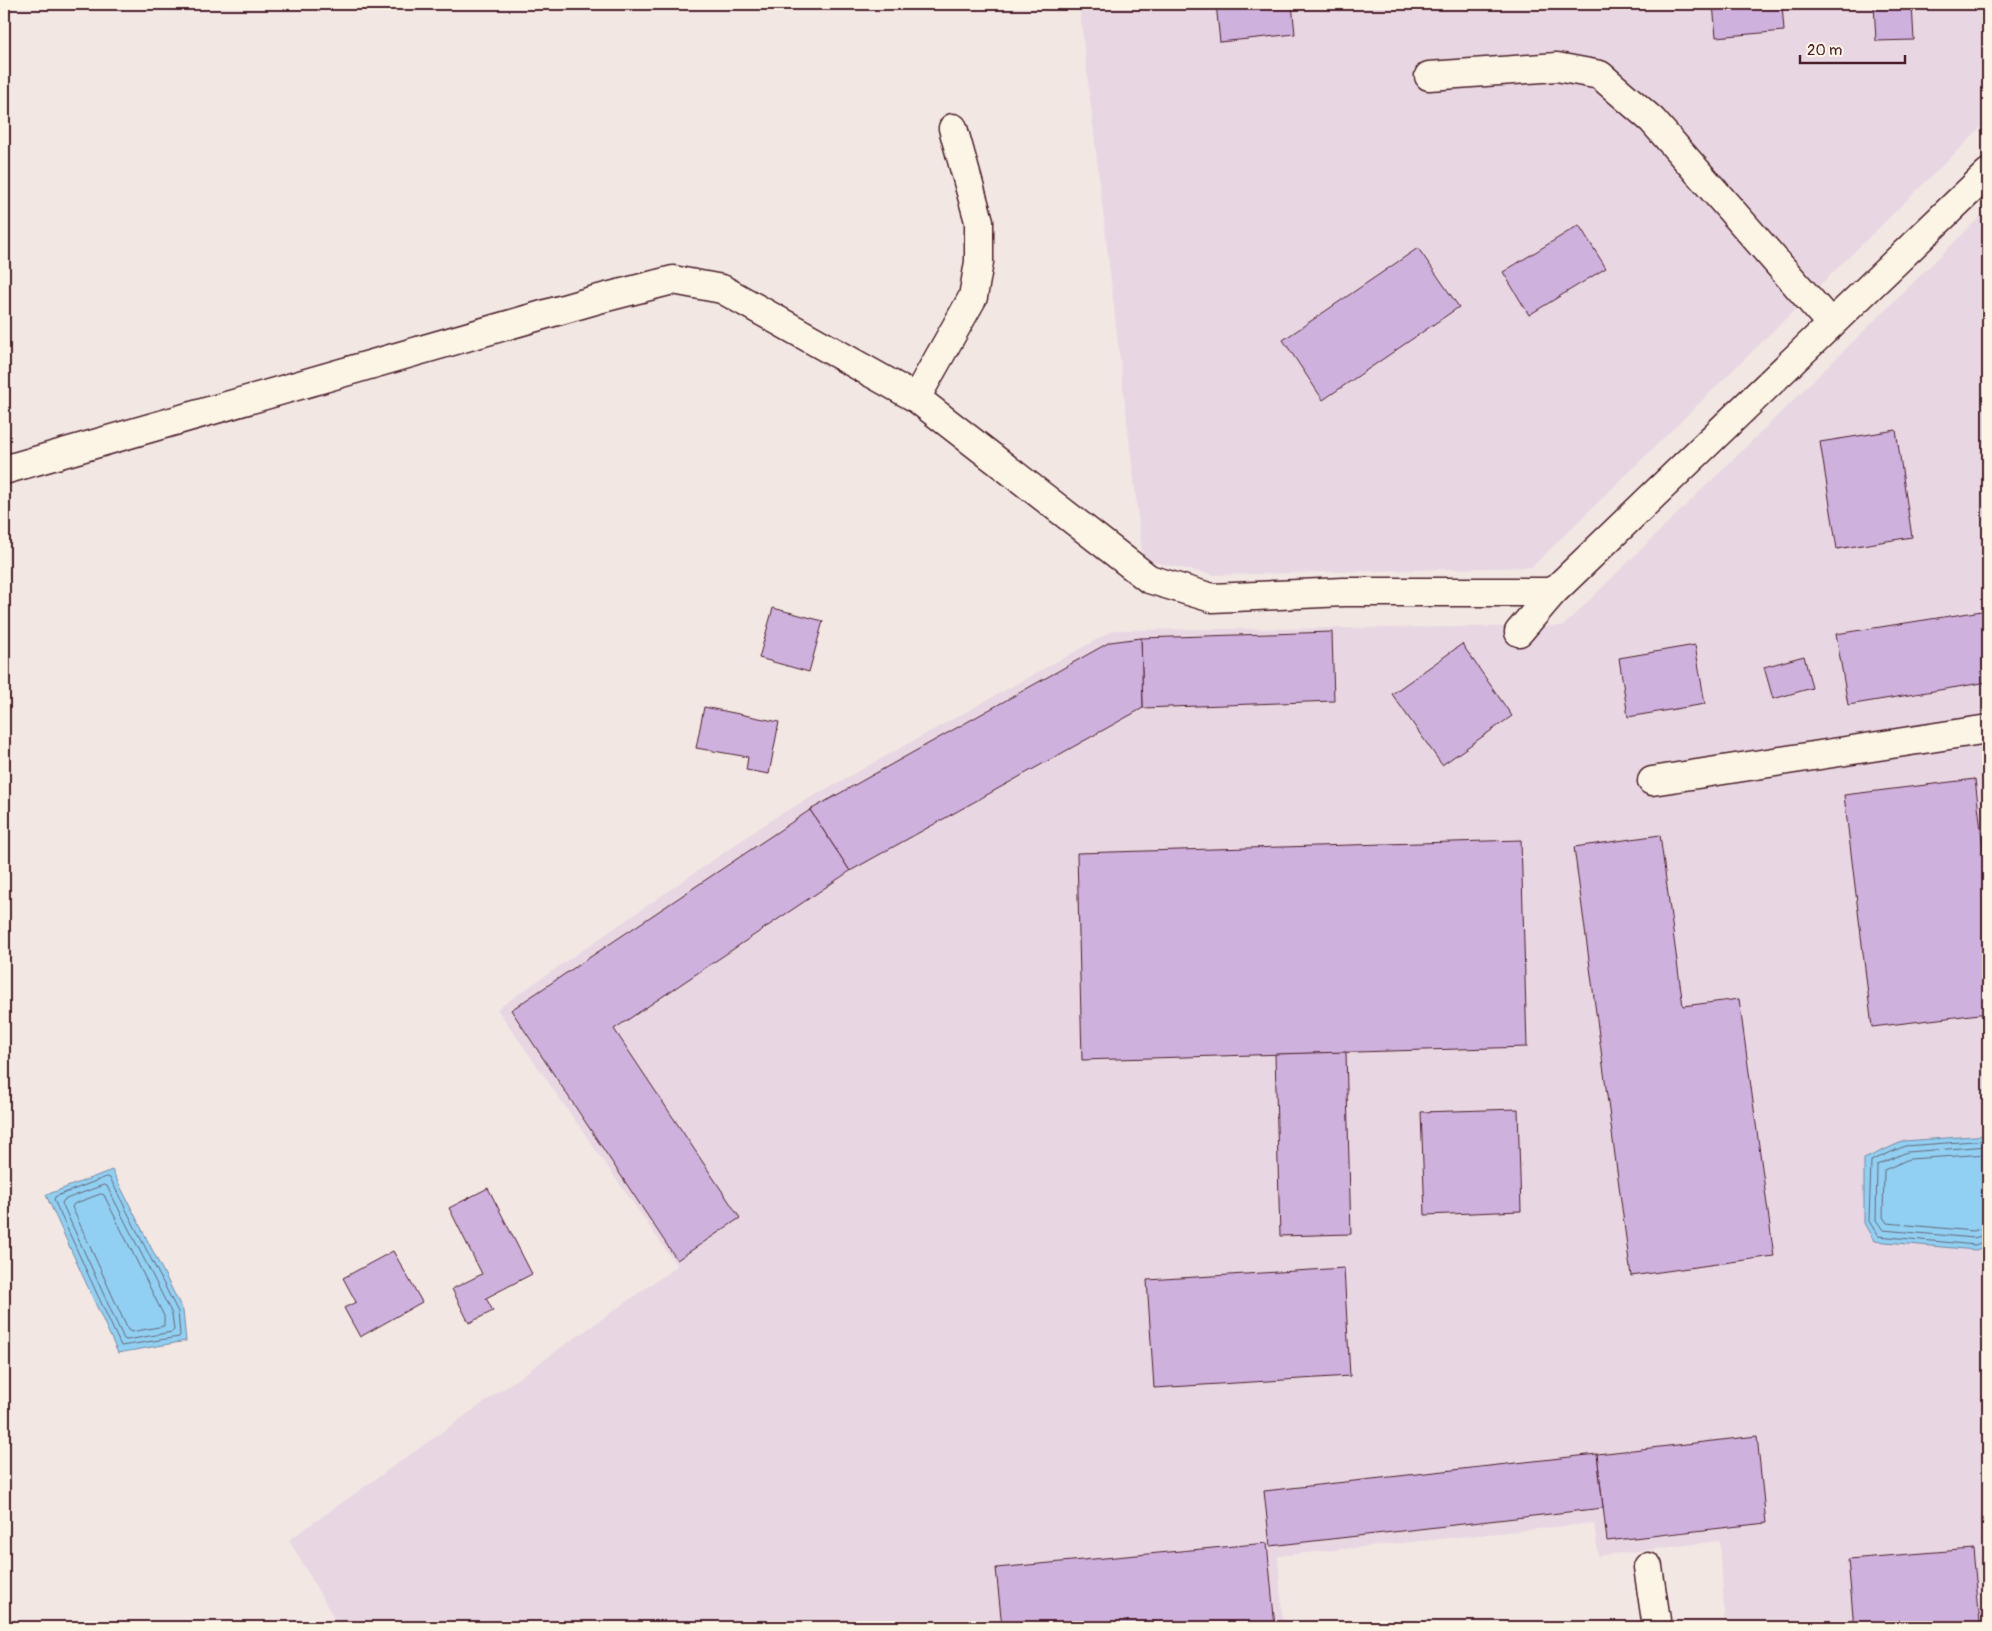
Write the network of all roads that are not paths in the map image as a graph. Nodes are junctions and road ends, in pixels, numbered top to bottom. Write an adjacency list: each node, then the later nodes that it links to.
1 (1429, 76): 4 (street)
2 (954, 128): 5 (street)
3 (1988, 173): 4 (street)
4 (1831, 324): 7 (street)
5 (916, 398): 6 (street); 7 (street)
6 (4, 470)
7 (1553, 592): 8 (street)
8 (1519, 632)
9 (1988, 729): 10 (street)
10 (1652, 781)
11 (1648, 1567): 12 (street)
12 (1656, 1627)

